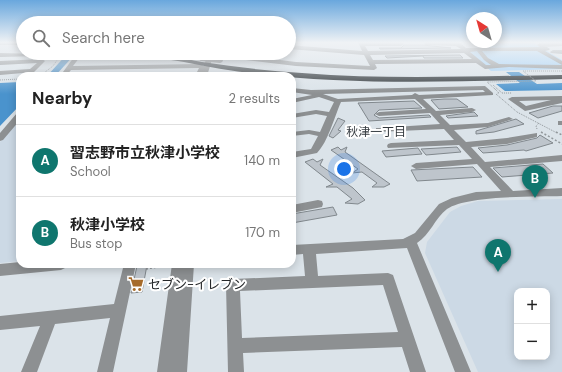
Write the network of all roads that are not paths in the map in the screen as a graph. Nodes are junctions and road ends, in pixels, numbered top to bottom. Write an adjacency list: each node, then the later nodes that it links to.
1 (324, 59): 11 (street)
2 (370, 59): 11 (street)
3 (487, 59): 13 (street)
4 (34, 60): 10 (street)
5 (74, 60): 15 (street)
6 (212, 60): 18 (street)
7 (213, 60): 19 (street)
8 (217, 60): 20 (highway)
9 (477, 61): 11 (street); 13 (street)
10 (31, 62): 12 (street); 21 (street)
11 (371, 62)
12 (0, 63)
13 (498, 66): 14 (street)
14 (562, 67)
15 (68, 68): 16 (street); 17 (street)
16 (66, 72)
17 (200, 72)
18 (206, 72)
19 (211, 72)
20 (271, 72)
21 (0, 73)
22 (562, 74): 24 (highway)
23 (296, 76): 24 (highway)
24 (528, 76): 25 (highway)
25 (562, 77)
26 (296, 90): 27 (street)
27 (312, 92): 28 (street); 29 (street)
28 (413, 93): 28 (street); 32 (street); 35 (street)
29 (320, 95): 31 (street); 32 (street)
30 (562, 98): 33 (street)
31 (296, 100)
32 (338, 101): 38 (street)
33 (562, 101)
34 (472, 110): 35 (street)
35 (433, 112): 36 (street); 41 (street)
36 (379, 114)
37 (296, 115): 38 (street)
38 (332, 115): 45 (street)
39 (509, 119): 41 (street)
40 (16, 120): 46 (street)
41 (447, 127): 42 (street); 47 (street)
42 (379, 130)
43 (536, 133): 47 (street)
44 (296, 134): 45 (street)
45 (324, 135): 49 (street)
46 (0, 138)
47 (464, 144): 48 (street); 51 (street)
48 (391, 146)
49 (296, 154)
50 (562, 158): 51 (street)
51 (481, 163): 52 (street); 54 (street)
52 (416, 166)
53 (562, 192): 54 (street)
54 (510, 194): 57 (street)
55 (318, 204): 56 (street)
56 (296, 208)
57 (410, 241): 58 (street); 77 (street)
58 (309, 249): 59 (street); 65 (street)
59 (296, 250)
60 (20, 268): 64 (street)
61 (129, 268): 66 (street)
62 (178, 268): 73 (street)
63 (188, 268): 74 (street)
64 (0, 270)
65 (312, 282): 69 (street); 70 (street)
66 (119, 310): 67 (street); 72 (street)
67 (50, 318): 68 (street); 71 (street)
68 (0, 323)
69 (407, 339): 70 (street); 76 (street)
70 (235, 346): 75 (street)
71 (29, 372)
72 (105, 372)
73 (165, 372)
74 (179, 372)
75 (236, 372)
76 (418, 372)
77 (462, 372)

